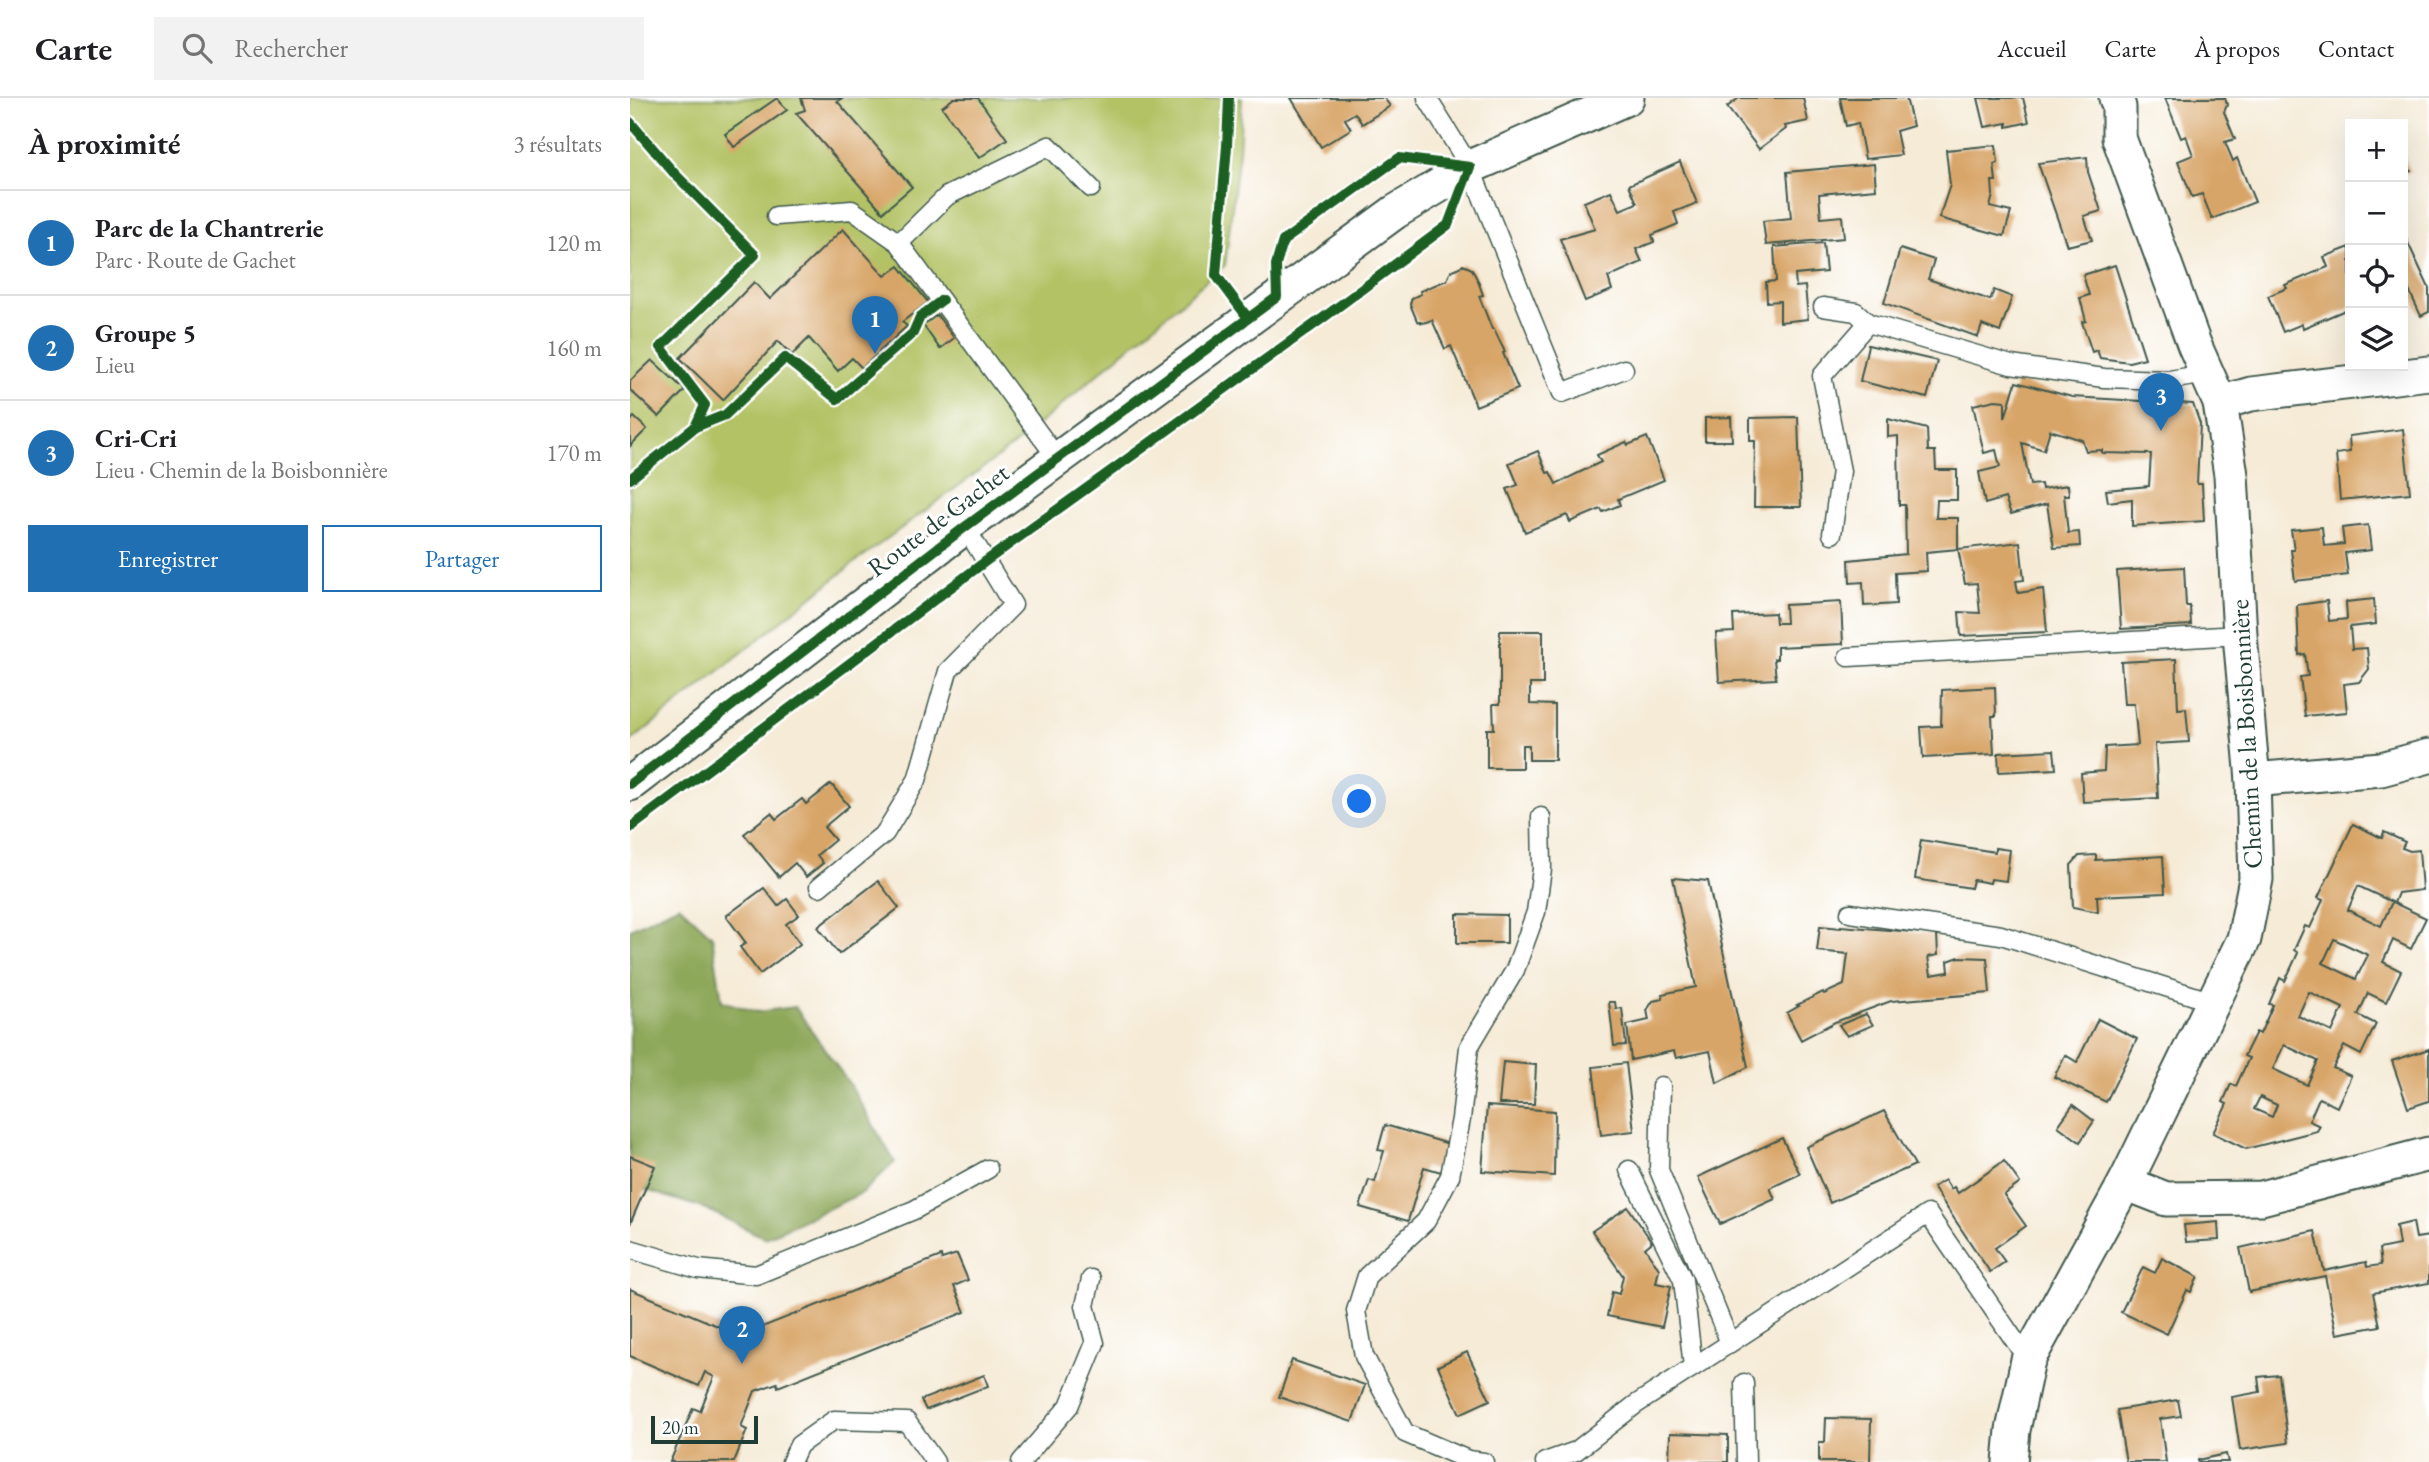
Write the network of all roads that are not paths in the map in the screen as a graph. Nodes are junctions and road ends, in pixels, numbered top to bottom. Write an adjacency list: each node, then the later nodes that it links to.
1 (1427, 98): 4 (lane)
2 (1628, 98): 4 (street, Route de Gachet)
3 (2116, 98): 12 (street, Chemin de la Boisbonnière)
4 (1470, 167): 10 (lane); 13 (street, Route de Gachet)
5 (1091, 188): 7 (lane)
6 (776, 216): 7 (lane)
7 (899, 243): 13 (lane)
8 (1823, 307): 9 (lane)
9 (1868, 323): 12 (lane); 15 (lane)
10 (1624, 369)
11 (2429, 373): 12 (street)
12 (2214, 388): 16 (street, Chemin de la Boisbonnière)
13 (1057, 458): 14 (street, Route de Gachet)
14 (965, 527): 20 (street, Route de Gachet); 22 (lane)
15 (1832, 534)
16 (2240, 635): 17 (lane); 19 (street, Chemin de la Boisbonnière)
17 (1848, 657)
18 (2429, 755): 19 (street)
19 (2253, 780): 24 (street, Chemin de la Boisbonnière)
20 (630, 784)
21 (1541, 817): 39 (lane)
22 (819, 887)
23 (1850, 913): 24 (lane)
24 (2213, 1002): 29 (street, Chemin de la Boisbonnière)
25 (1661, 1086): 32 (lane)
26 (2429, 1154): 29 (street)
27 (988, 1169): 30 (lane)
28 (1629, 1170): 34 (lane)
29 (2125, 1182): 33 (street, Chemin de la Boisbonnière)
30 (630, 1249)
31 (1091, 1279): 38 (lane)
32 (1730, 1343): 33 (lane); 34 (lane)
33 (2028, 1360): 42 (street, Chemin de la Boisbonnière)
34 (1693, 1367): 40 (lane)
35 (1744, 1383): 41 (lane)
36 (791, 1462): 37 (lane)
37 (935, 1462)
38 (1021, 1462)
39 (1484, 1462)
40 (1545, 1462)
41 (1745, 1462)
42 (2010, 1462)

